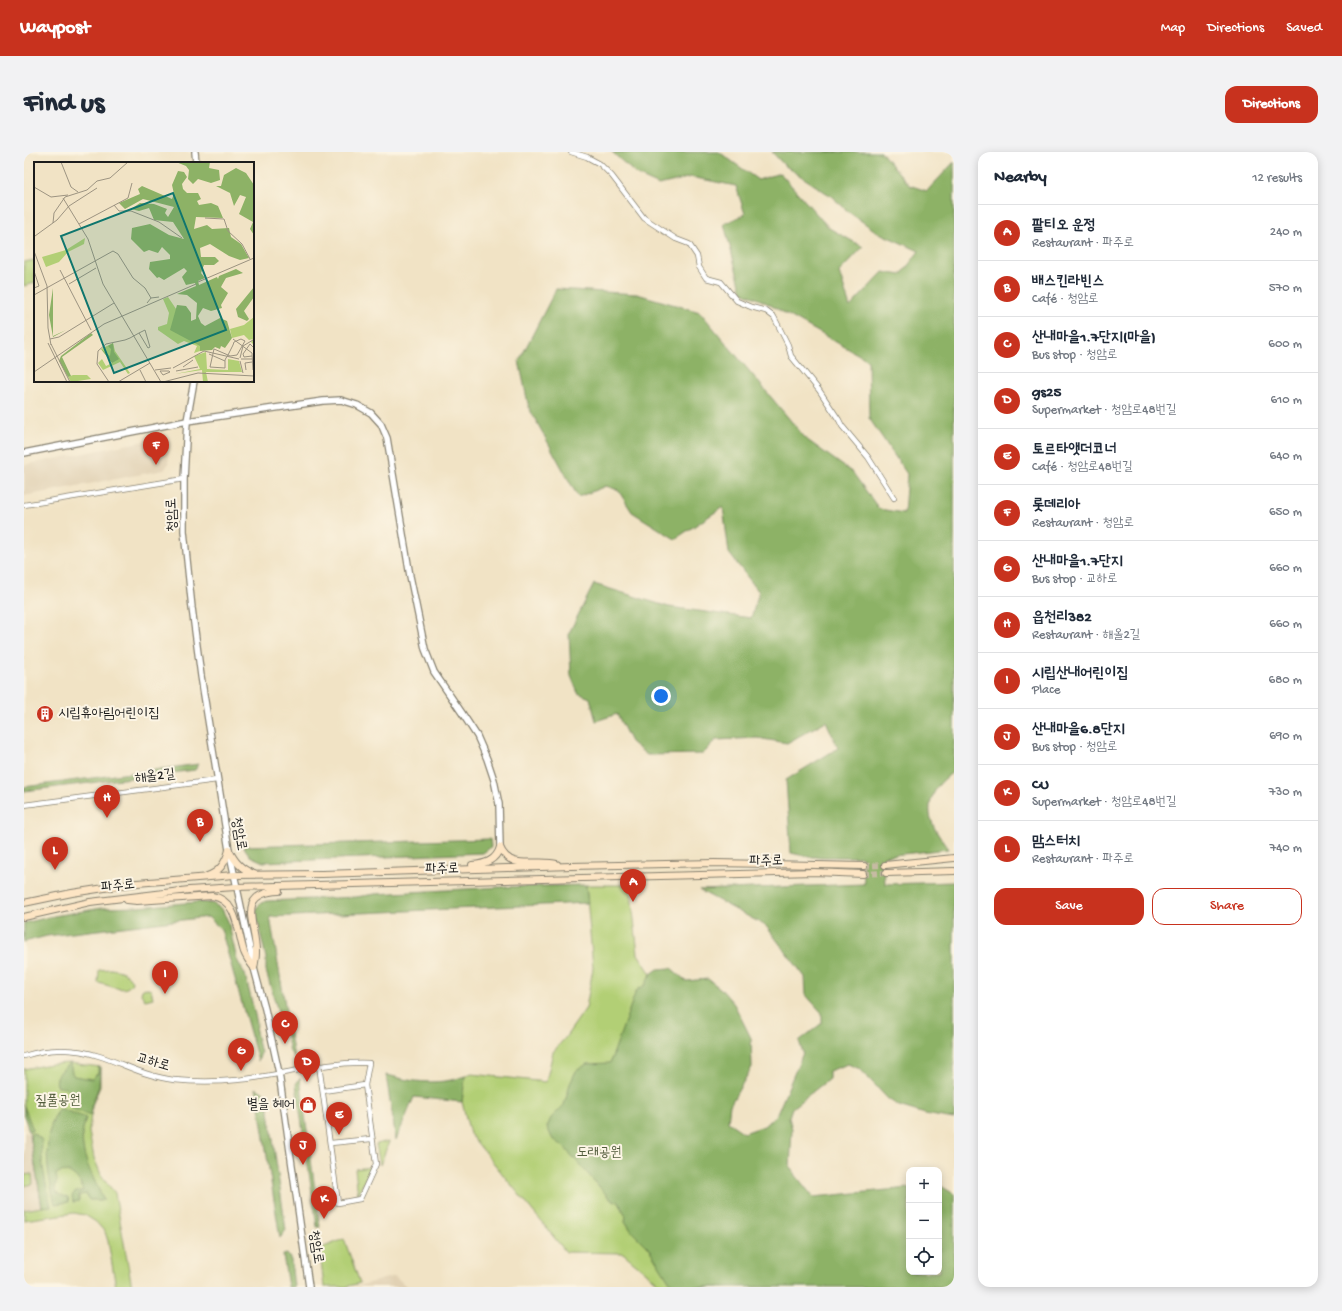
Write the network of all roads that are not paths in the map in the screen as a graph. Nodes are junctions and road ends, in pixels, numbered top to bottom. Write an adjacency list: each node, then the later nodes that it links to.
1 (195, 152): 3 (street)
2 (571, 152): 8 (street)
3 (196, 162)
4 (194, 382): 5 (street, 청암로)
5 (187, 421): 6 (street); 7 (street, 청암로); 12 (street)
6 (24, 453)
7 (184, 479): 9 (street); 10 (street, 청암로)
8 (894, 498)
9 (24, 505)
10 (217, 780): 11 (street, 해올2길); 13 (street, 청암로)
11 (24, 805)
12 (500, 848): 16 (main road); 18 (main road)
13 (229, 850): 22 (street, 청암로); 23 (main road); 24 (main road)
14 (954, 858): 15 (main road)
15 (885, 865)
16 (562, 866): 17 (main road, 파주로); 18 (main road, 파주로)
17 (864, 866)
18 (458, 870): 23 (main road, 파주로)
19 (954, 871): 20 (main road)
20 (886, 873)
21 (863, 874): 25 (main road, 파주로)
22 (234, 875): 23 (main road, 파주로); 24 (main road, 파주로); 26 (street, 청암로)
23 (264, 875)
24 (199, 878): 28 (main road, 파주로)
25 (356, 884): 26 (main road, 파주로); 30 (main road)
26 (236, 887): 27 (main road, 파주로); 30 (street, 청암로)
27 (116, 899): 29 (main road, 파주로); 30 (main road)
28 (24, 903)
29 (24, 917)
30 (254, 968): 33 (street, 청암로)
31 (24, 1056): 33 (street, 교하로)
32 (319, 1066): 33 (street, 교하로); 34 (street, 교하로); 35 (street)
33 (279, 1073): 38 (street, 청암로)
34 (365, 1085): 35 (street); 36 (street)
35 (323, 1091): 37 (street)
36 (372, 1139): 37 (street); 37 (street)
37 (331, 1143)
38 (309, 1287)

